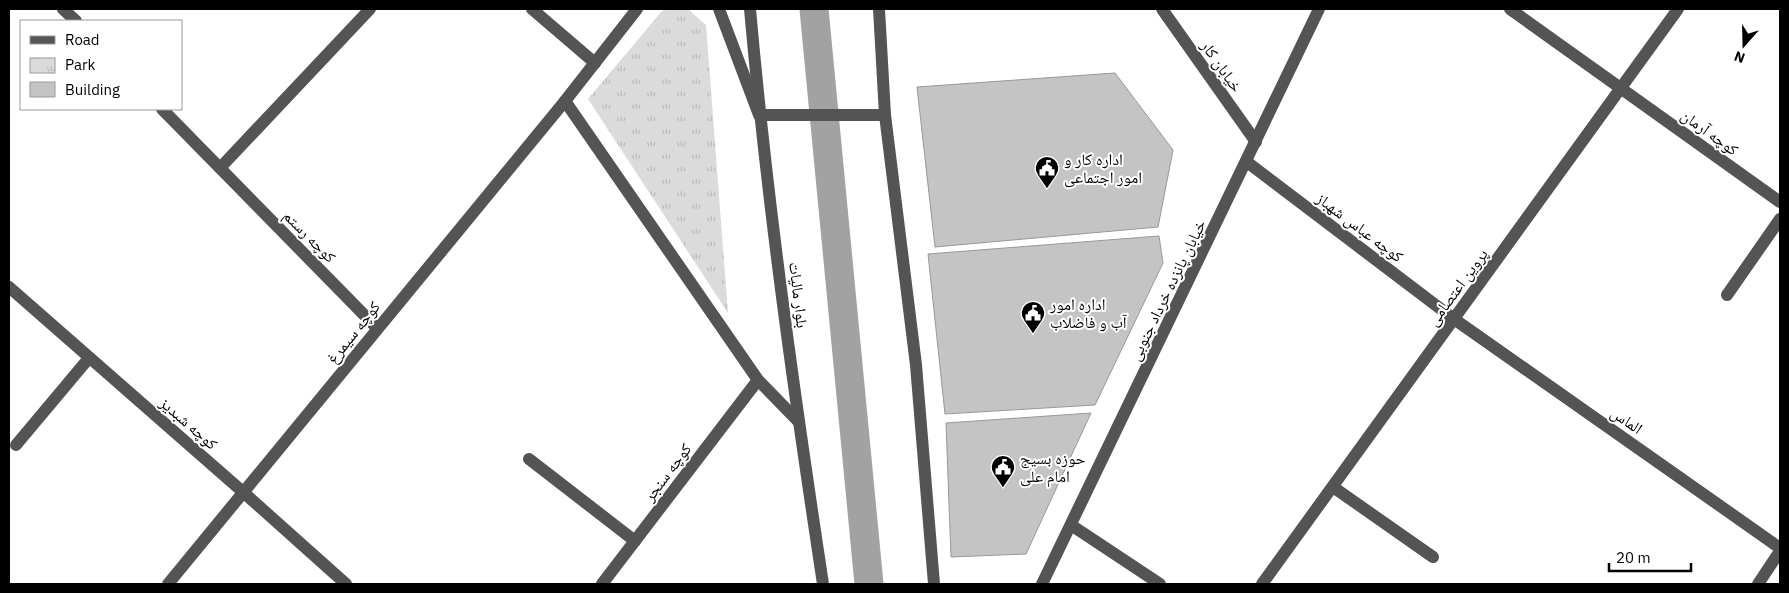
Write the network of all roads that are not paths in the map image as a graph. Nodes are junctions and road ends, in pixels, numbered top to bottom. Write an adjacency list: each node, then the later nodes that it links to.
1 (63, 9): 12 (street)
2 (370, 9): 21 (street)
3 (532, 9): 13 (street)
4 (637, 9): 13 (street, کوچه سیمرغ)
5 (718, 9): 17 (street)
6 (750, 9): 17 (street, بلوار مالیات)
7 (879, 9): 18 (street)
8 (1162, 9): 19 (street, خیابان کار)
9 (1319, 9): 19 (street, خیابان پانزده خرداد جنوبی)
10 (1510, 9): 14 (street, کوچه آرمان)
11 (1678, 9): 14 (street, پروین اعتصامی)
12 (75, 20)
13 (595, 63): 15 (street, کوچه سیمرغ)
14 (1621, 88): 22 (street, کوچه آرمان); 26 (street, پروین اعتصامی)
15 (565, 101): 27 (street, کوچه سیمرغ); 29 (street)
16 (163, 110): 21 (street, کوچه رستم)
17 (760, 114): 18 (street); 30 (street, بلوار مالیات)
18 (885, 115): 43 (street)
19 (1256, 142): 20 (street, خیابان پانزده خرداد جنوبی)
20 (1247, 162): 26 (street, کوچه عباس شهباز); 35 (street, خیابان پانزده خرداد جنوبی)
21 (220, 168): 27 (street, کوچه رستم)
22 (1780, 202)
23 (1780, 219): 25 (street)
24 (9, 287): 28 (street, کوچه شبدیز)
25 (1727, 294)
26 (1454, 319): 33 (street, پروین اعتصامی); 37 (street, الماس)
27 (377, 328): 34 (street, کوچه سیمرغ)
28 (89, 358): 31 (street); 34 (street, کوچه شبدیز)
29 (758, 380): 30 (street); 36 (street, کوچه سنجر)
30 (798, 421): 42 (street, بلوار مالیات)
31 (16, 445)
32 (528, 459): 36 (street)
33 (1333, 487): 38 (street); 46 (street, پروین اعتصامی)
34 (243, 492): 39 (street, کوچه سیمرغ); 40 (street, کوچه شبدیز)
35 (1071, 525): 44 (street, خیابان پانزده خرداد جنوبی); 45 (street)
36 (635, 541): 41 (street, کوچه سنجر)
37 (1780, 549): 47 (street)
38 (1433, 557)
39 (168, 584)
40 (346, 584)
41 (602, 584)
42 (823, 584)
43 (934, 584)
44 (1042, 584)
45 (1160, 584)
46 (1262, 584)
47 (1758, 584)

